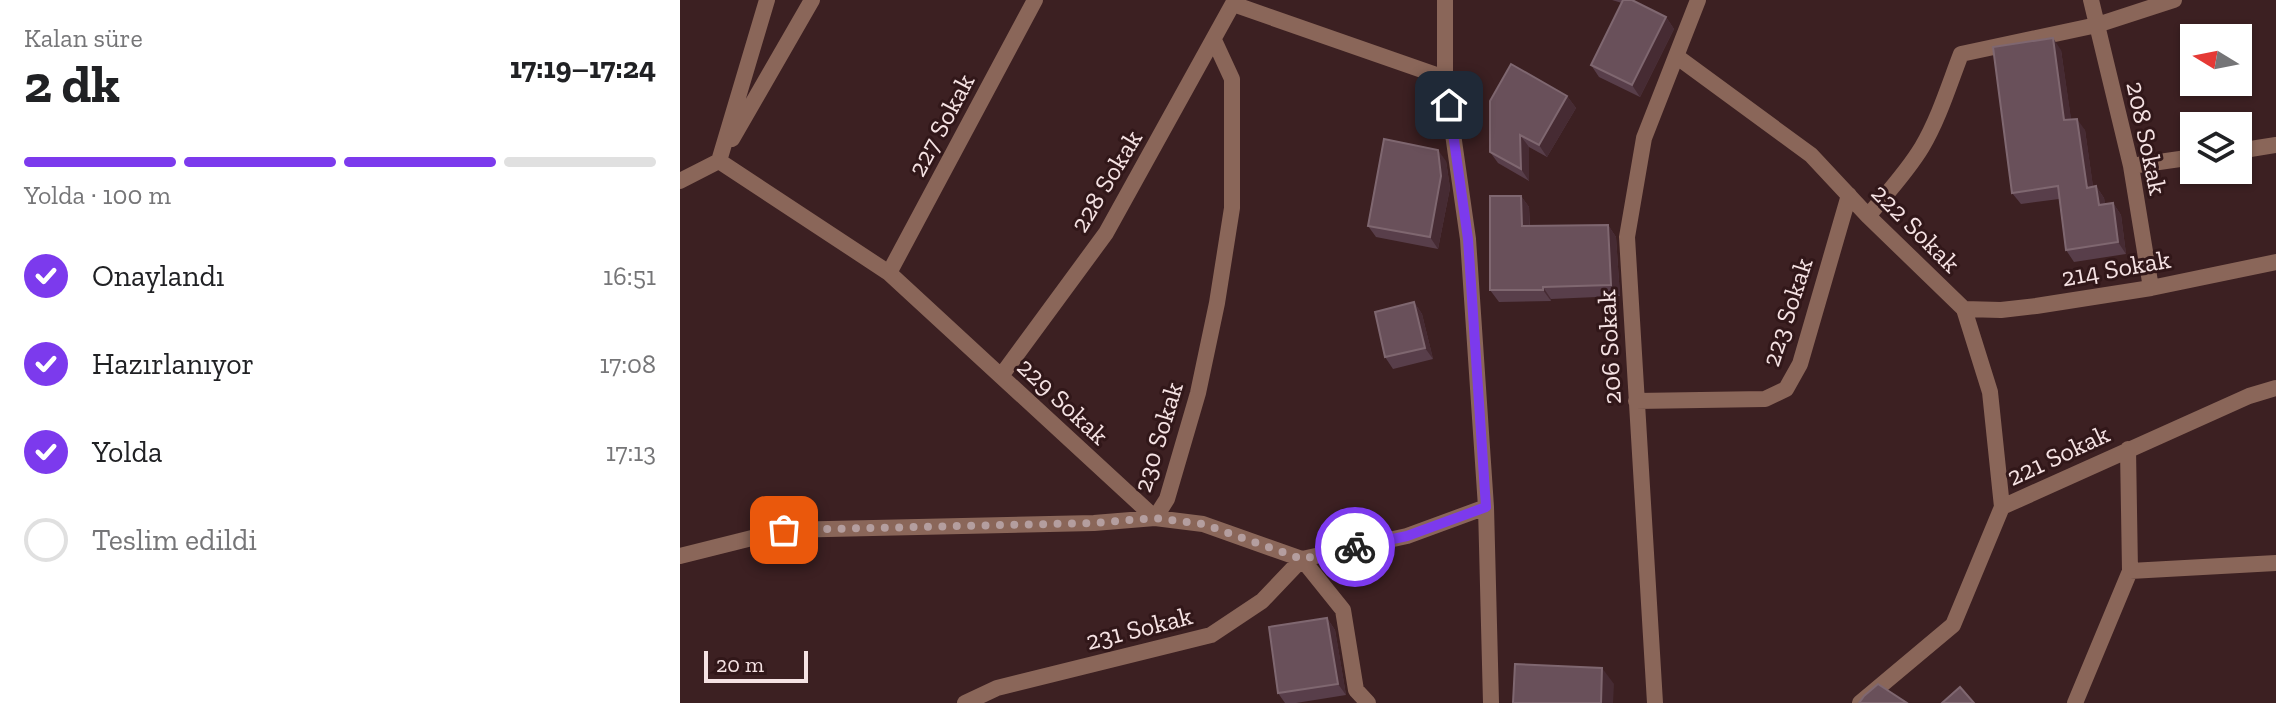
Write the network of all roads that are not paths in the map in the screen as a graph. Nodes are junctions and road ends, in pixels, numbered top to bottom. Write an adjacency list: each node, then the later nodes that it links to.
1 (767, 0): 16 (street)
2 (812, 0): 16 (street)
3 (1035, 0): 22 (street, 227 Sokak)
4 (1445, 0): 12 (street)
5 (1698, 0): 11 (street, 206 Sokak)
6 (2091, 0): 9 (street, 208 Sokak)
7 (2174, 0): 9 (street)
8 (1234, 2): 10 (street, 228 Sokak); 12 (street)
9 (2097, 25): 17 (street, 208 Sokak); 20 (street)
10 (1214, 40): 25 (street, 228 Sokak); 31 (street, 230 Sokak)
11 (1676, 56): 19 (street, 222 Sokak); 27 (street, 206 Sokak)
12 (1445, 78): 29 (street)
13 (2276, 145): 14 (street)
14 (2252, 149)
15 (2180, 159): 17 (street)
16 (719, 161): 18 (street); 22 (street, 229 Sokak)
17 (2131, 166): 23 (street, 208 Sokak)
18 (680, 181)
19 (1849, 195): 20 (street, 222 Sokak); 27 (street, 223 Sokak)
20 (1868, 216): 24 (street, 222 Sokak)
21 (2276, 262): 23 (street, 214 Sokak)
22 (889, 273): 25 (street, 229 Sokak)
23 (2151, 288): 24 (street, 214 Sokak)
24 (1964, 309): 30 (street, 222 Sokak)
25 (1001, 376): 31 (street, 229 Sokak)
26 (2276, 388): 28 (street, 221 Sokak)
27 (1636, 401): 39 (street, 206 Sokak)
28 (2128, 449): 30 (street, 221 Sokak); 35 (street)
29 (1486, 507): 33 (street); 38 (street)
30 (2002, 507): 40 (street, 221 Sokak)
31 (1155, 518): 32 (street, 230 Sokak); 33 (street)
32 (680, 556)
33 (1302, 559): 36 (street, 231 Sokak); 37 (street)
34 (2276, 563): 35 (street)
35 (2130, 571): 41 (street)
36 (965, 703)
37 (1368, 703)
38 (1491, 703)
39 (1655, 703)
40 (1860, 703)
41 (2075, 703)

